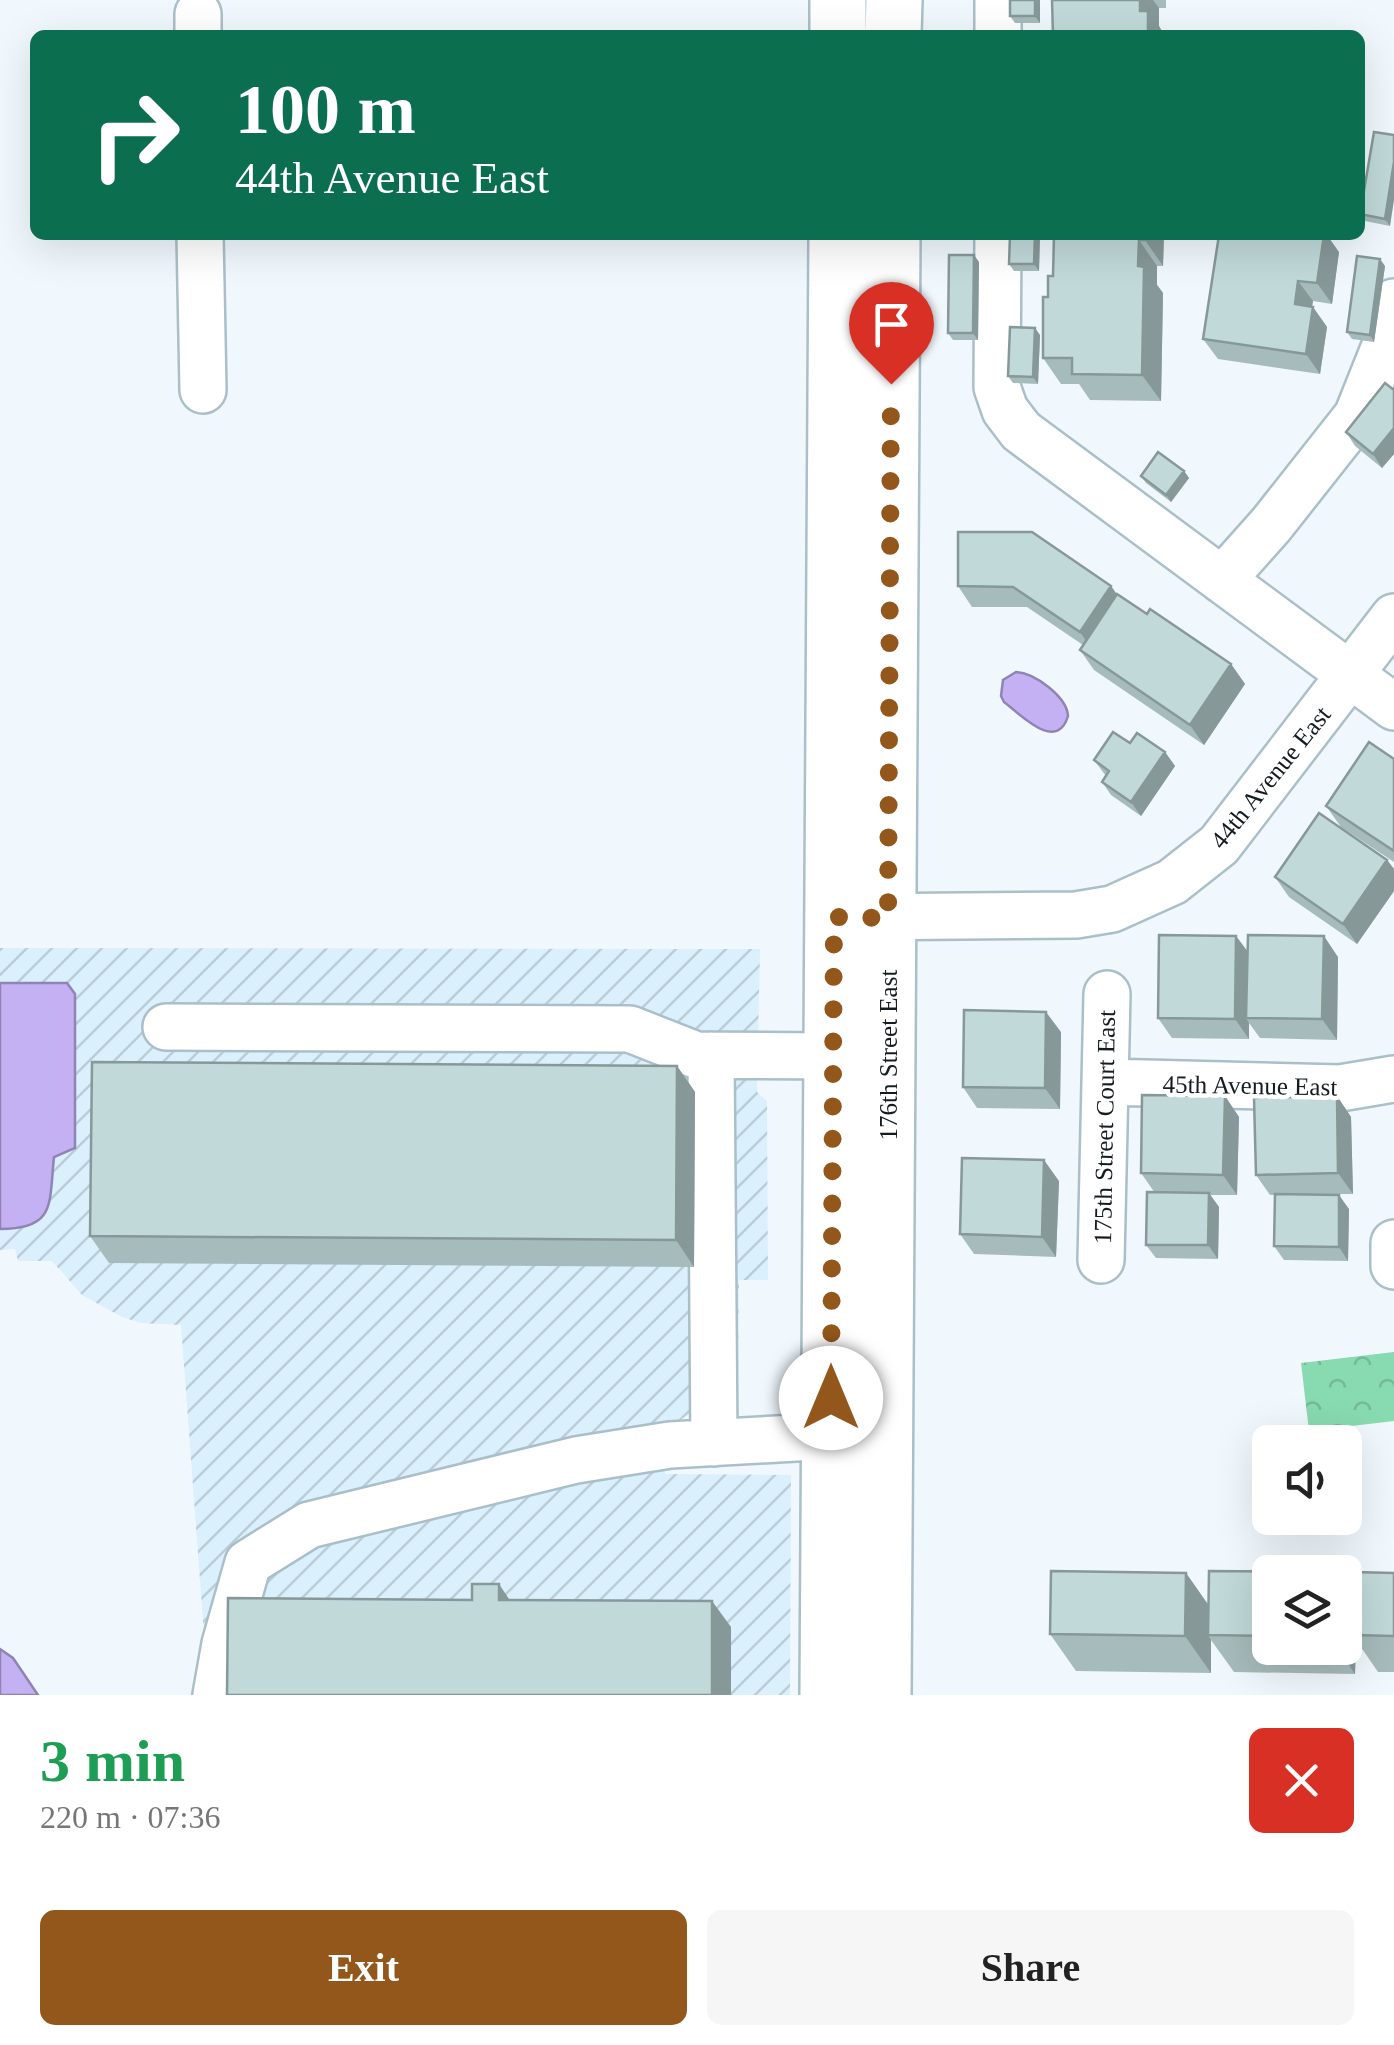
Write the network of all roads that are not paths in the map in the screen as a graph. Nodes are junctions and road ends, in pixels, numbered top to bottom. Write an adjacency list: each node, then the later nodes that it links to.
1 (838, 0): 4 (main road)
2 (894, 0): 5 (main road)
3 (998, 0): 6 (street)
4 (838, 30)
5 (894, 30)
6 (998, 30)
7 (200, 240): 12 (street)
8 (837, 240): 17 (main road)
9 (892, 240): 18 (main road, 176th Street East)
10 (998, 240): 13 (street)
11 (1394, 302): 13 (street)
12 (203, 390)
13 (1222, 580): 15 (street)
14 (1394, 617): 15 (street, 44th Avenue East)
15 (1351, 677): 16 (street); 18 (street, 44th Avenue East)
16 (1394, 707)
17 (834, 917): 18 (street, 44th Avenue East); 22 (main road)
18 (888, 918): 32 (main road, 176th Street East)
19 (1107, 994): 24 (street, 175th Street Court East)
20 (166, 1027): 21 (street)
21 (711, 1055): 22 (street); 29 (street)
22 (833, 1056): 28 (main road)
23 (1394, 1079): 24 (street, 45th Avenue East)
24 (1106, 1082): 26 (street, 175th Street Court East)
25 (1394, 1243): 27 (street)
26 (1101, 1260)
27 (1394, 1266)
28 (831, 1436): 29 (street); 31 (main road)
29 (714, 1443): 30 (street)
30 (216, 1695)
31 (828, 1695)
32 (884, 1695)

